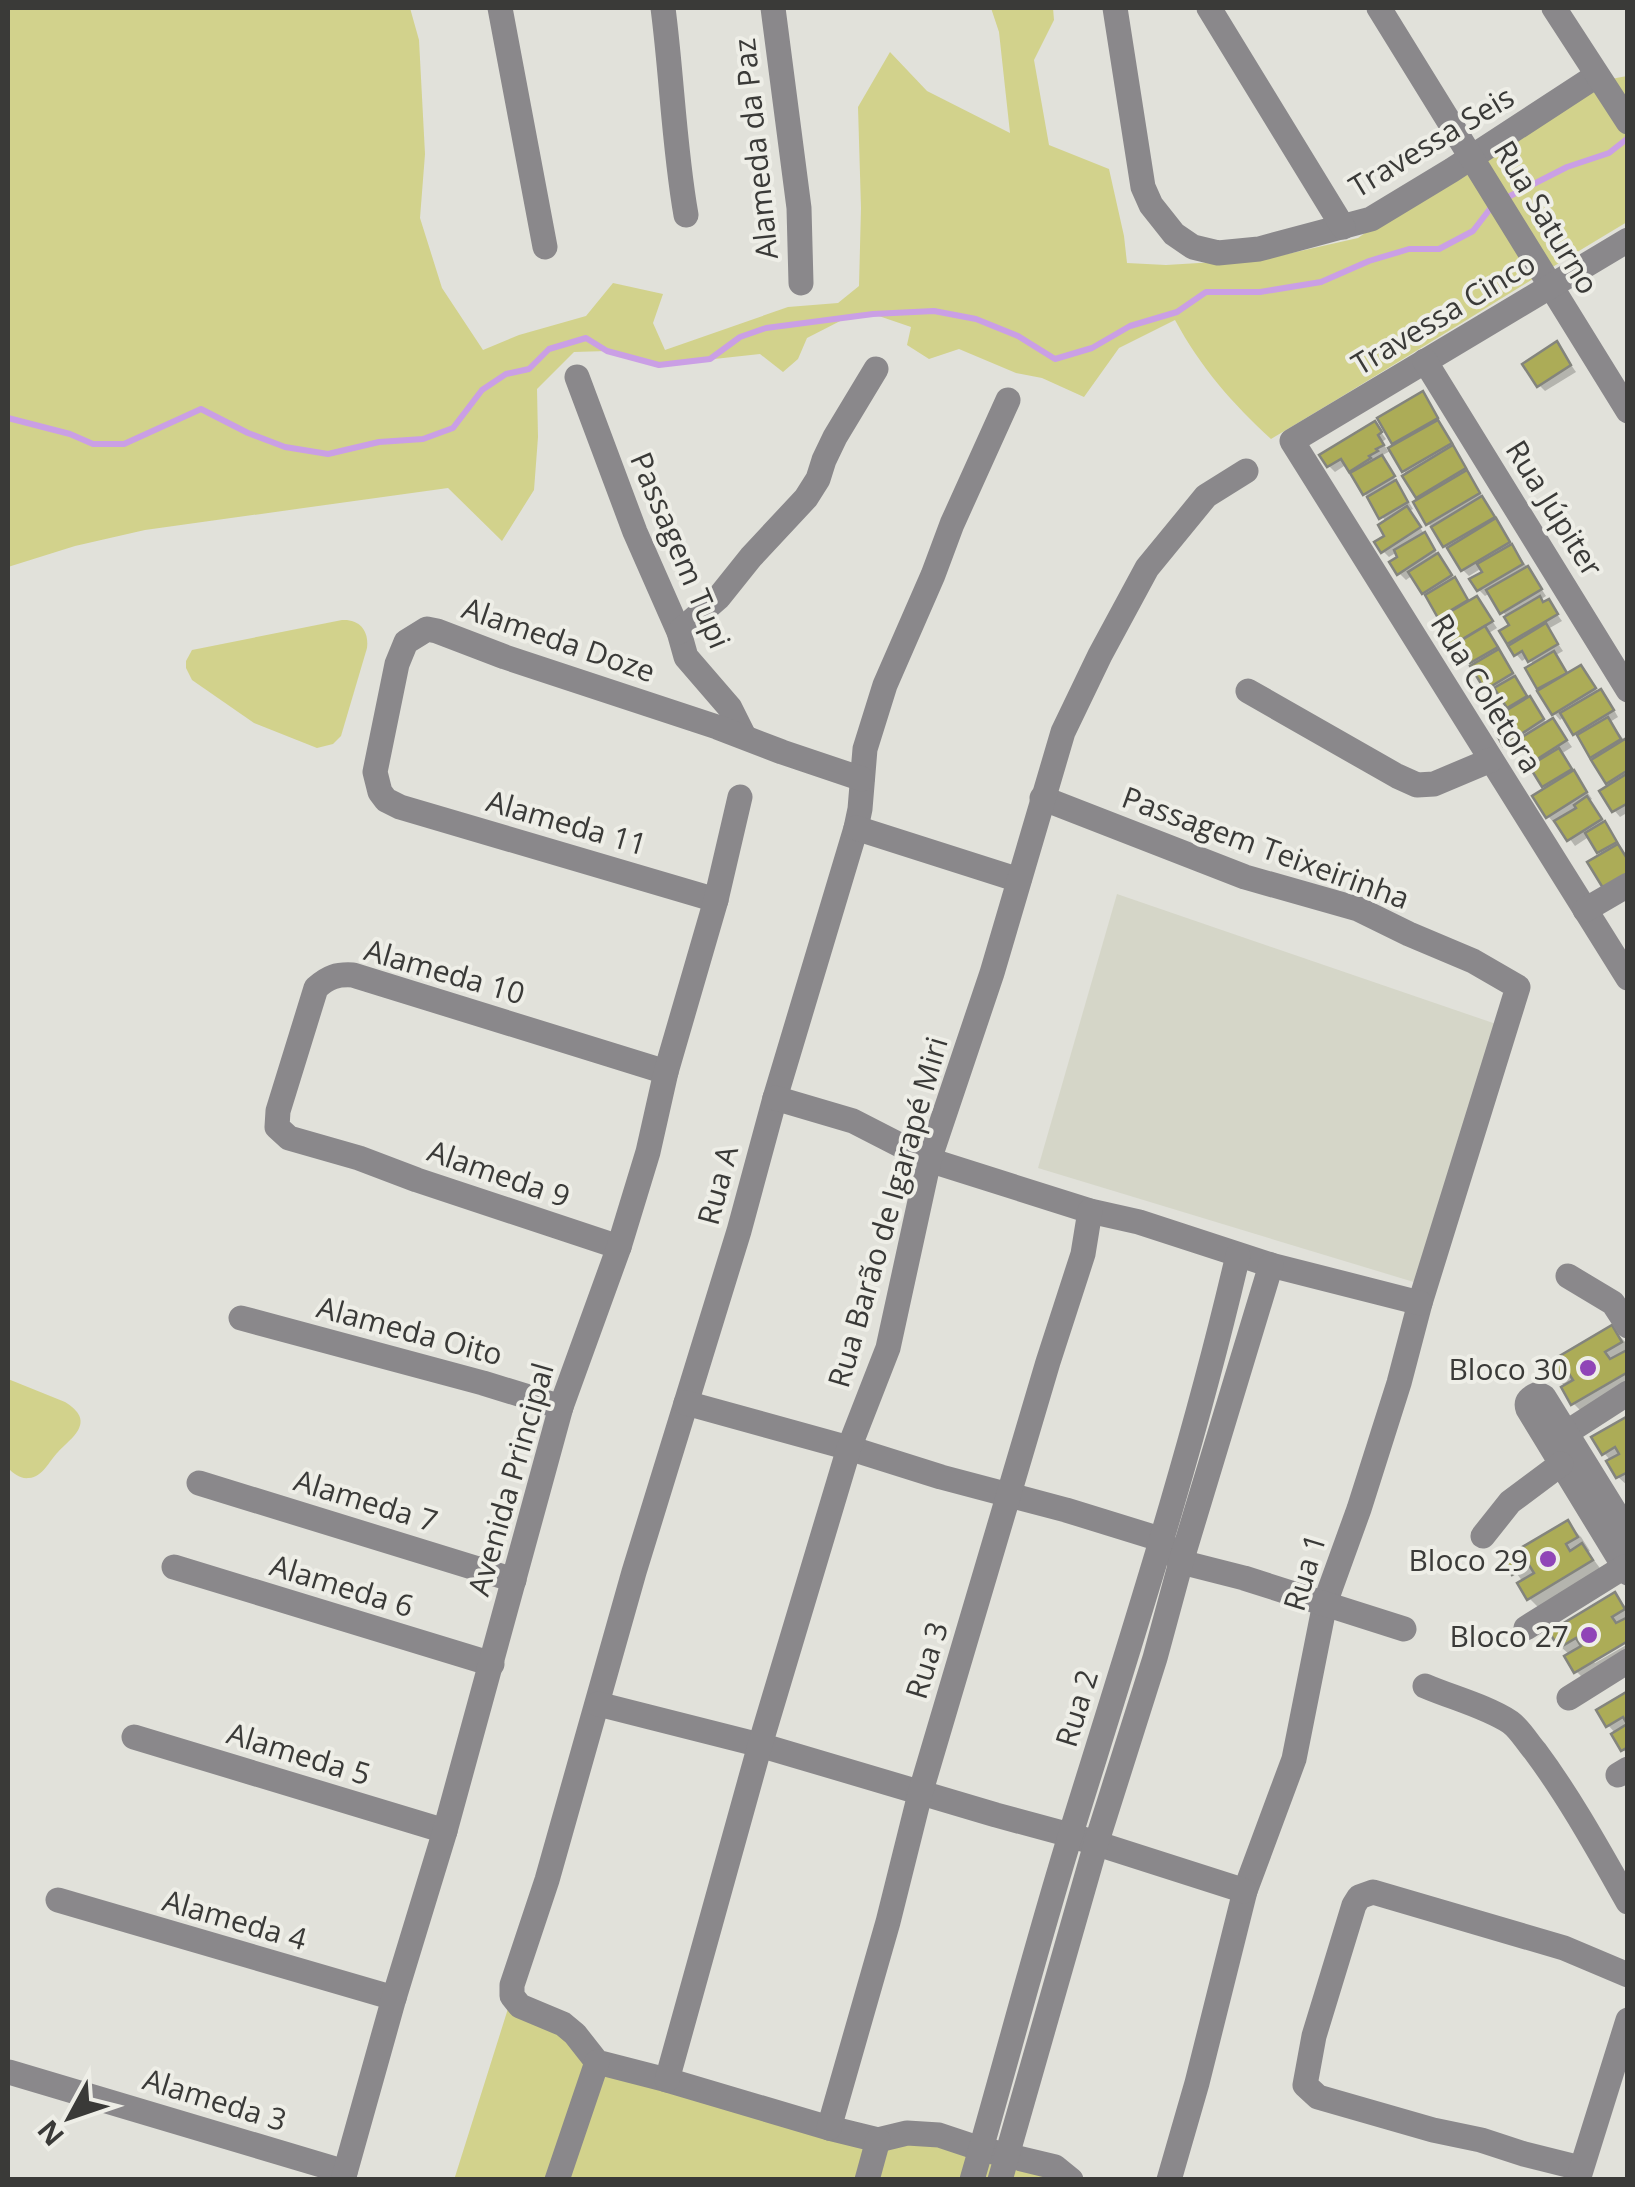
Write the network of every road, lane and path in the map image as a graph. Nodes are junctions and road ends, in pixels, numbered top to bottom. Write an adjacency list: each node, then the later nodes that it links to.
1 (500, 8): 14 (street)
2 (663, 8): 11 (street)
3 (772, 8): 15 (street, Alameda da Paz)
4 (1116, 8): 12 (street, Travessa Seis)
5 (1209, 8): 12 (street)
6 (1378, 8): 10 (street, Rua Saturno)
7 (1554, 8): 8 (street)
8 (1596, 76): 9 (street); 10 (street, Travessa Seis)
9 (1626, 120)
10 (1472, 156): 12 (street, Travessa Seis); 16 (street, Rua Saturno)
11 (686, 216)
12 (1343, 228)
13 (1628, 240): 16 (street, Travessa Cinco)
14 (545, 247)
15 (800, 283)
16 (1550, 286): 17 (street, Travessa Cinco); 21 (street, Rua Saturno)
17 (1425, 362): 22 (street, Travessa Cinco); 25 (street, Rua Júpiter)
18 (876, 369): 24 (street)
19 (577, 377): 24 (street, Passagem Tupi)
20 (1008, 400): 29 (street, Rua A)
21 (1628, 411)
22 (1292, 442): 28 (street, Rua Coletora)
23 (1246, 471): 31 (street, Rua Barão de Igarapé Miri)
24 (679, 632): 27 (street, Passagem Tupi)
25 (1628, 690)
26 (1248, 692): 28 (street)
27 (744, 736): 29 (street, Alameda Doze); 32 (street, Alameda Doze)
28 (1491, 760): 37 (street, Rua Coletora)
29 (862, 780): 33 (street, Rua A)
30 (740, 797): 36 (street, Avenida Principal)
31 (1042, 798): 34 (street, Rua Barão de Igarapé Miri); 39 (street, Passagem Teixeirinha)
32 (400, 806): 36 (street, Alameda 11)
33 (856, 828): 34 (street); 41 (street, Rua A)
34 (1020, 880): 43 (street, Rua Barão de Igarapé Miri)
35 (1628, 884): 37 (street)
36 (716, 900): 40 (street, Avenida Principal)
37 (1584, 910): 38 (street, Rua Coletora)
38 (1628, 978)
39 (1518, 987): 49 (street, Rua 1)
40 (666, 1072): 42 (street, Alameda 10); 45 (street, Avenida Principal)
41 (775, 1098): 43 (street); 53 (street, Rua A)
42 (358, 1158): 45 (street, Alameda 9)
43 (929, 1160): 44 (street); 56 (street, Rua Barão de Igarapé Miri)
44 (1090, 1211): 46 (street); 59 (street, Rua 3)
45 (619, 1248): 54 (street, Avenida Principal)
46 (1238, 1256): 47 (street); 63 (street, Rua 2)
47 (1271, 1265): 49 (street); 64 (street, Rua 2)
48 (1568, 1276): 51 (street)
49 (1420, 1302): 68 (street, Rua 1)
50 (241, 1318): 54 (street, Alameda Oito)
51 (1628, 1326)
52 (1628, 1393): 55 (street)
53 (686, 1404): 56 (street); 75 (street, Rua A)
54 (560, 1407): 67 (street, Avenida Principal)
55 (1566, 1433): 57 (street); 57 (street)
56 (849, 1448): 59 (street); 77 (street, Rua Barão de Igarapé Miri)
57 (1572, 1470): 60 (street); 62 (street); 66 (street)
58 (199, 1482): 67 (street, Alameda 7)
59 (1009, 1496): 63 (street); 78 (street, Rua 3)
60 (1620, 1505): 61 (street)
61 (1628, 1533)
62 (1483, 1536)
63 (1160, 1539): 64 (street); 80 (street, Rua 2)
64 (1180, 1562): 68 (street); 81 (street, Rua 2)
65 (174, 1568): 72 (street, Alameda 6)
66 (1626, 1570): 69 (street)
67 (514, 1580): 72 (street, Avenida Principal)
68 (1325, 1604): 70 (street); 82 (street, Rua 1)
69 (1526, 1628)
70 (1404, 1629)
71 (1628, 1661): 74 (street)
72 (492, 1664): 79 (street, Avenida Principal)
73 (1425, 1686): 84 (street)
74 (1569, 1698)
75 (598, 1704): 77 (street); 88 (street, Rua A)
76 (134, 1737): 79 (street, Alameda 5)
77 (760, 1746): 78 (street); 90 (street, Rua Barão de Igarapé Miri)
78 (920, 1794): 80 (street); 91 (street, Rua 3)
79 (445, 1831): 86 (street, Avenida Principal)
80 (1070, 1835): 81 (street); 93 (street, Rua 2)
81 (1096, 1844): 82 (street); 94 (street, Rua 2)
82 (1245, 1891): 101 (street, Rua 1)
83 (58, 1900): 86 (street, Alameda 4)
84 (1628, 1902)
85 (1628, 1976): 95 (street)
86 (394, 1998): 96 (street, Avenida Principal)
87 (1628, 2020): 95 (street)
88 (596, 2062): 90 (street); 97 (street)
89 (8, 2072): 96 (street, Alameda 3)
90 (667, 2080): 91 (street)
91 (829, 2128): 92 (street)
92 (878, 2140): 93 (street); 98 (street)
93 (981, 2149): 94 (street); 99 (street, Rua 2)
94 (1004, 2168): 100 (street)
95 (1579, 2174)
96 (344, 2176)
97 (557, 2180)
98 (867, 2180)
99 (972, 2180)
100 (1071, 2180)
101 (1169, 2180)

